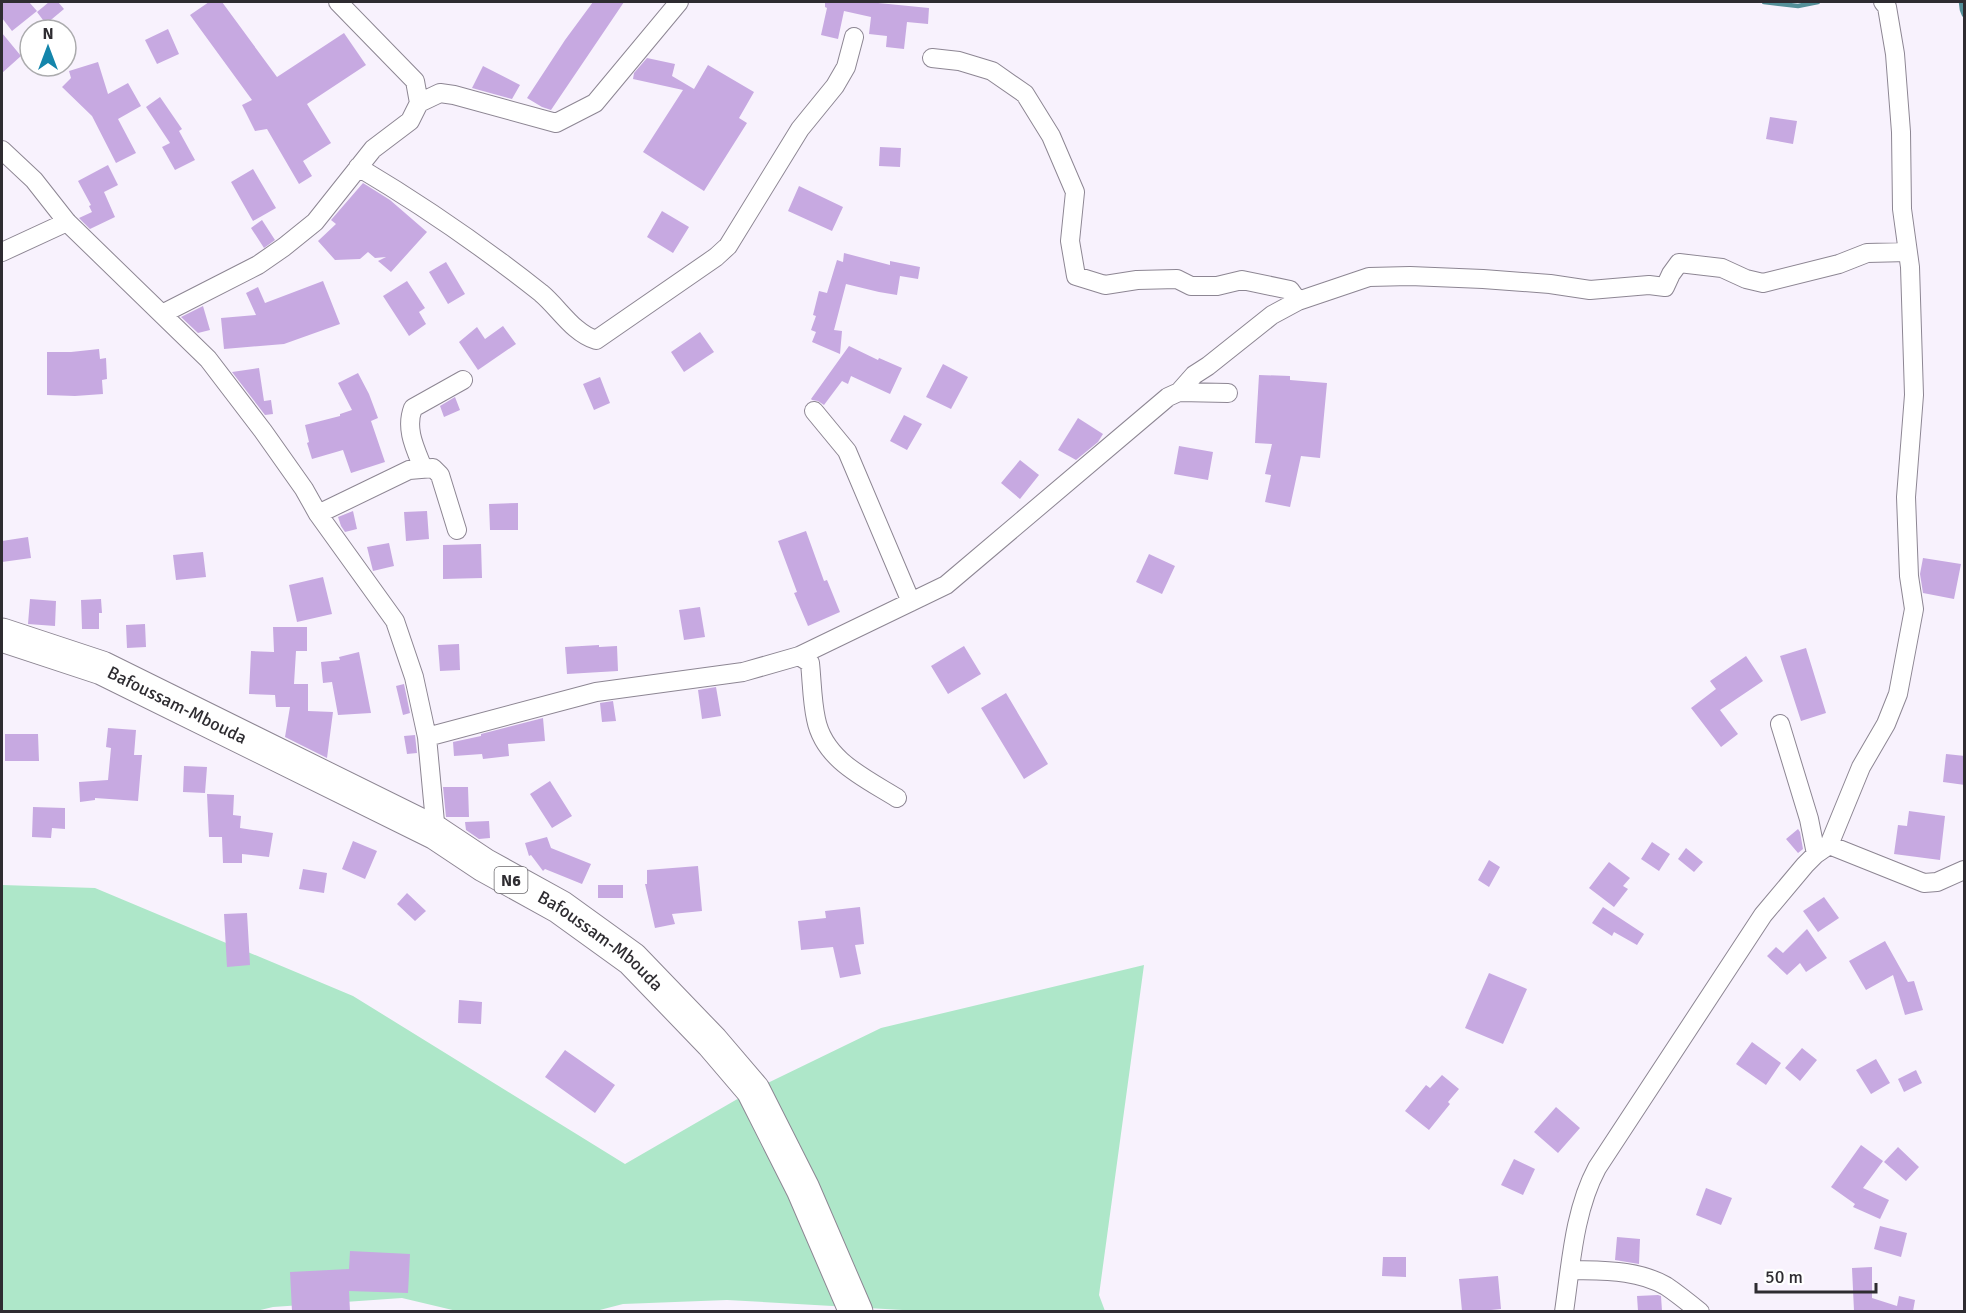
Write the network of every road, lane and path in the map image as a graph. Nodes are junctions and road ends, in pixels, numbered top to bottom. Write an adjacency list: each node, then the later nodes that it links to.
1 (338, 2): 6 (street)
2 (679, 2): 6 (street)
3 (1883, 2): 11 (street)
4 (854, 37): 8 (street)
5 (932, 58): 12 (street)
6 (419, 103): 8 (street)
7 (2, 150): 9 (street)
8 (358, 167): 13 (street)
9 (67, 222): 10 (street); 13 (street)
10 (2, 252)
11 (1908, 252): 12 (street); 28 (street)
12 (1298, 301): 15 (street)
13 (162, 314): 19 (street)
14 (464, 380): 18 (street)
15 (1179, 392): 16 (street); 21 (street)
16 (1228, 393)
17 (814, 411): 21 (street)
18 (423, 468): 19 (street); 20 (street)
19 (318, 514): 25 (street)
20 (457, 530)
21 (911, 602): 23 (street)
22 (2, 636): 27 (highway, Bafoussam-Mbouda / N6)
23 (799, 656): 25 (street); 26 (street)
24 (1780, 724): 28 (street)
25 (427, 737): 27 (street)
26 (897, 798)
27 (436, 833): 31 (highway, Bafoussam-Mbouda / N6)
28 (1822, 850): 29 (street); 30 (street)
29 (1965, 870)
30 (1570, 1270): 32 (street); 33 (street)
31 (856, 1311)
32 (1564, 1311)
33 (1700, 1311)

